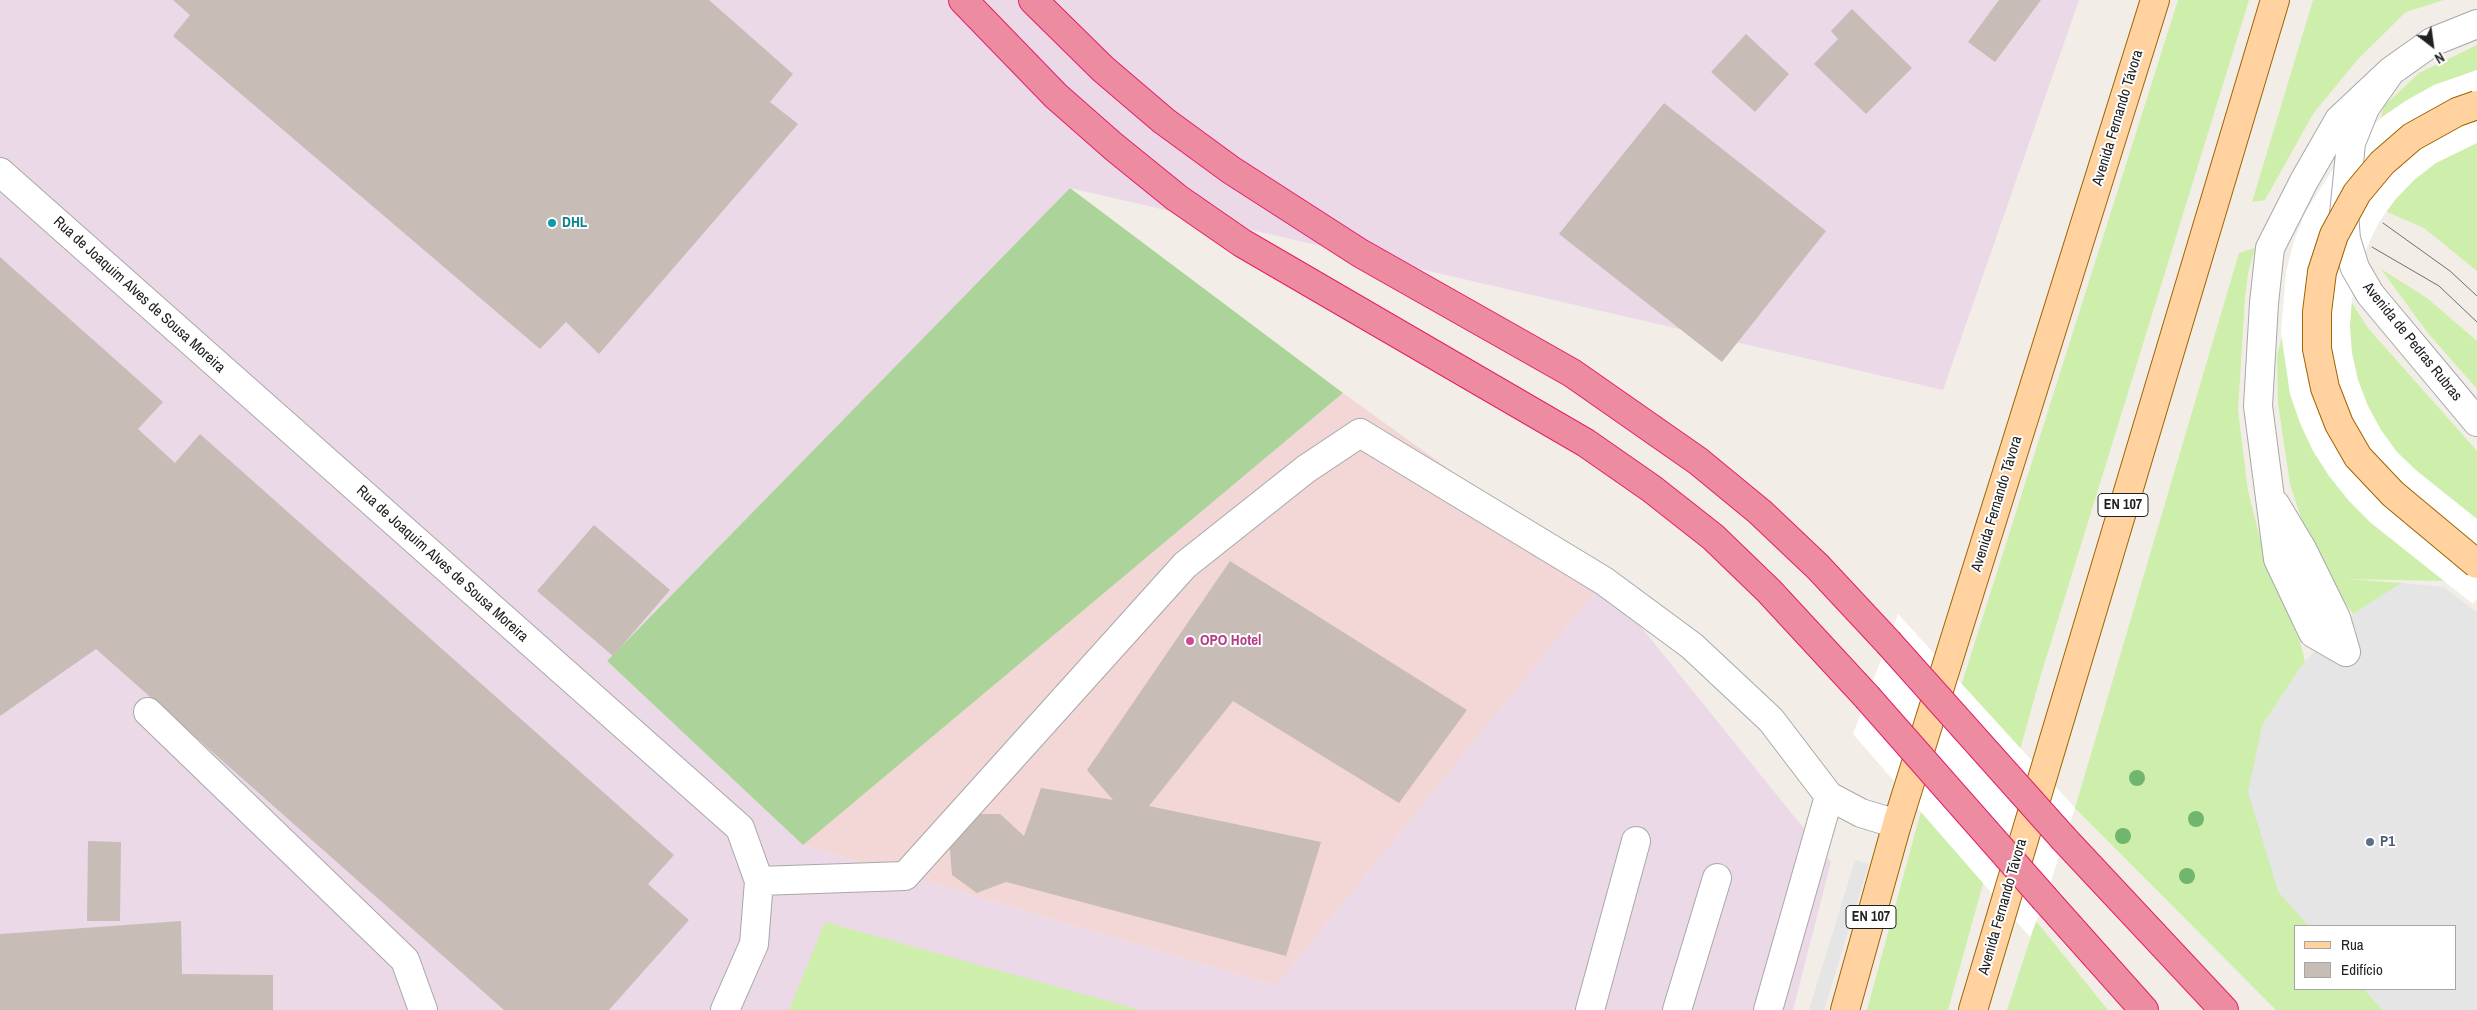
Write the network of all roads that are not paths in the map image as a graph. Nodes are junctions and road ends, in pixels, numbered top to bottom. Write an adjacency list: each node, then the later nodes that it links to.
1 (963, 0): 25 (highway, bridge)
2 (1033, 0): 26 (highway, bridge)
3 (2155, 0): 14 (main road, Avenida Fernando Távora / EN 107)
4 (2275, 0): 24 (main road, Avenida Fernando Távora / EN 107)
5 (2477, 24): 6 (street, Avenida de Pedras Rubras)
6 (2391, 71): 9 (street, Avenida de Pedras Rubras); 11 (street)
7 (2477, 105): 10 (main road, bridge)
8 (0, 172): 17 (street, Rua de Joaquim Alves de Sousa Moreira)
9 (2477, 422)
10 (2477, 564)
11 (2346, 652)
12 (148, 712): 18 (street)
13 (1829, 796): 14 (street); 17 (street); 22 (street)
14 (1897, 824): 23 (main road, Avenida Fernando Távora / EN 107)
15 (1636, 841): 20 (street)
16 (1717, 878): 21 (street)
17 (759, 881): 19 (street, Rua de Joaquim Alves de Sousa Moreira)
18 (423, 1010)
19 (725, 1010)
20 (1590, 1010)
21 (1677, 1010)
22 (1768, 1010)
23 (1845, 1010)
24 (1973, 1010)
25 (2144, 1010)
26 (2224, 1010)

